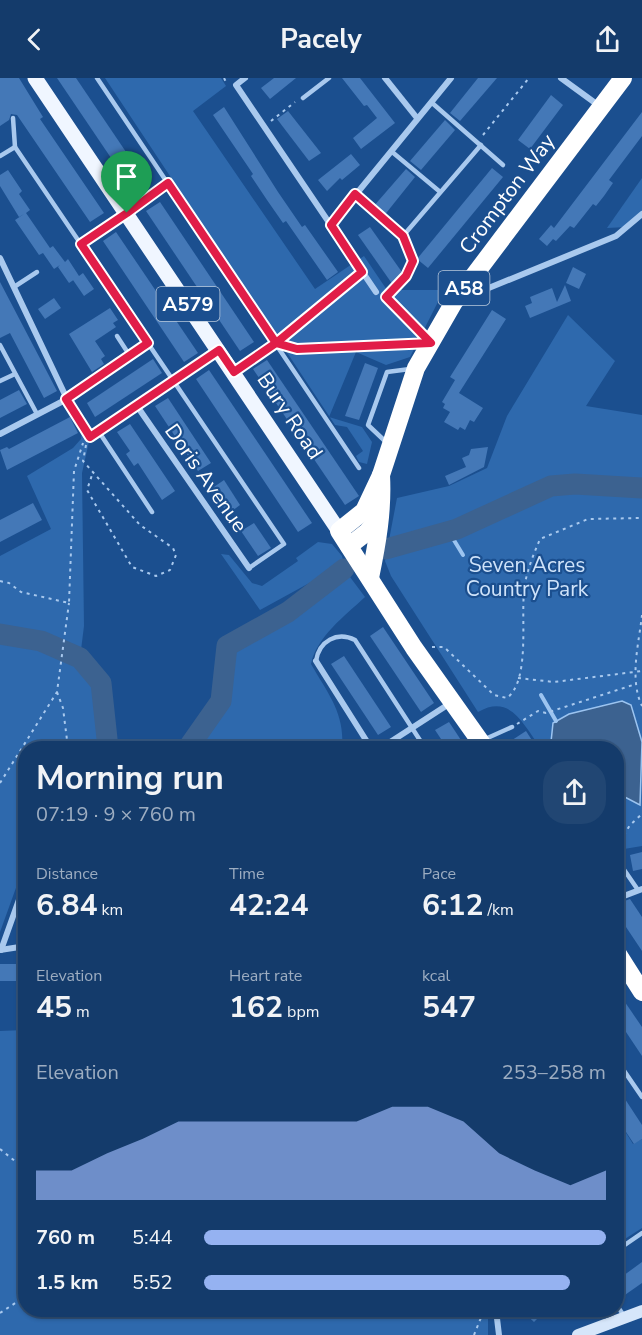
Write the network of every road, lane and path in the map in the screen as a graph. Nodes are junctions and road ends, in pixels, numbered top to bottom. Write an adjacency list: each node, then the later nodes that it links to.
1 (35, 78): 24 (main road, Bury Road / A579)
2 (97, 78): 21 (lane)
3 (245, 78): 15 (street)
4 (329, 78): 10 (lane)
5 (385, 78): 14 (street)
6 (451, 78): 11 (street)
7 (529, 78): 16 (path)
8 (561, 78): 12 (street)
9 (623, 78): 12 (highway, Crompton Way / A58)
10 (303, 98): 15 (path)
11 (431, 102): 14 (street); 16 (lane)
12 (601, 107): 34 (highway, Crompton Way / A58)
13 (13, 118): 17 (lane)
14 (417, 118): 18 (street)
15 (264, 126): 26 (street)
16 (479, 144): 20 (lane); 22 (lane)
17 (15, 147): 19 (lane); 28 (lane)
18 (391, 151): 22 (lane); 23 (street)
19 (0, 156)
20 (503, 165)
21 (168, 183): 24 (lane); 37 (lane)
22 (439, 191): 27 (lane)
23 (355, 194): 26 (street); 27 (path)
24 (127, 213): 28 (lane); 40 (main road, Bury Road / A579)
25 (642, 214): 34 (street)
26 (331, 225): 31 (street)
27 (403, 236): 38 (path)
28 (81, 244): 36 (lane)
29 (0, 258): 32 (street)
30 (37, 272): 32 (lane)
31 (362, 272): 33 (street); 37 (path)
32 (14, 287): 47 (street)
33 (376, 292)
34 (454, 302): 38 (highway, Crompton Way / A58)
35 (117, 336): 41 (lane)
36 (148, 343): 41 (lane); 46 (lane)
37 (276, 343): 38 (path); 43 (lane); 53 (lane)
38 (431, 343): 42 (highway, Crompton Way / A58)
39 (0, 345): 44 (lane)
40 (219, 350): 43 (main road, Bury Road / A579); 46 (street)
41 (130, 356): 47 (lane)
42 (416, 368): 52 (highway, Crompton Way / A58); 52 (lane)
43 (234, 372): 59 (main road, Bury Road / A579)
44 (15, 374): 45 (lane); 49 (lane)
45 (0, 381)
46 (173, 381): 48 (street); 60 (lane)
47 (66, 399): 49 (street); 50 (street)
48 (137, 406): 50 (street); 60 (street, Doris Avenue)
49 (37, 414): 51 (street)
50 (99, 432): 56 (lane)
51 (0, 434)
52 (391, 447): 55 (highway, Crompton Way / A58)
53 (359, 468)
54 (93, 472): 54 (path); 63 (path)
55 (381, 475): 57 (highway, Crompton Way / A58); 59 (highway, Crompton Way / A58)
56 (152, 512)
57 (379, 518): 59 (highway); 61 (highway, Crompton Way / A58)
58 (642, 518): 69 (path)
59 (344, 538): 61 (highway, Bury Road)
60 (249, 568)
61 (370, 578): 65 (highway, Bury Road)
62 (0, 581): 63 (path)
63 (69, 603): 71 (path)
64 (642, 615): 67 (path)
65 (414, 648): 69 (path); 72 (highway, Bury Road)
66 (316, 661): 75 (lane); 78 (street)
67 (636, 672): 68 (path); 69 (path); 70 (path)
68 (642, 672)
69 (518, 678)
70 (636, 684): 73 (path); 74 (path)
71 (57, 692): 76 (path); 77 (path)
72 (452, 702): 75 (street); 81 (highway, Bury Road)
73 (642, 706)
74 (512, 727): 82 (lane)
75 (412, 729): 79 (street); 80 (lane)
76 (26, 741)
77 (67, 741)
78 (367, 741)
79 (392, 741)
80 (420, 741)
81 (480, 741)
82 (489, 741)
83 (18, 754): 84 (path)
84 (0, 783)
85 (642, 814): 86 (path)
86 (624, 835)
87 (624, 868): 88 (lane)
88 (640, 889): 89 (street)
89 (624, 896)
90 (18, 902): 92 (street)
91 (18, 947): 92 (street)
92 (0, 950)
93 (624, 964): 94 (highway)
94 (642, 992)
95 (624, 1071): 97 (lane)
96 (642, 1084): 97 (lane)
97 (636, 1088): 98 (lane)
98 (642, 1097)
99 (0, 1149): 100 (path)
100 (18, 1164)
101 (642, 1233): 102 (lane)
102 (624, 1245)
103 (18, 1301): 105 (path)
104 (642, 1311): 109 (street)
105 (0, 1313)
106 (624, 1315): 109 (lane)
107 (481, 1317): 110 (path)
108 (497, 1317): 111 (street)
109 (626, 1318): 112 (street)
110 (474, 1335)
111 (499, 1335)
112 (578, 1335)

